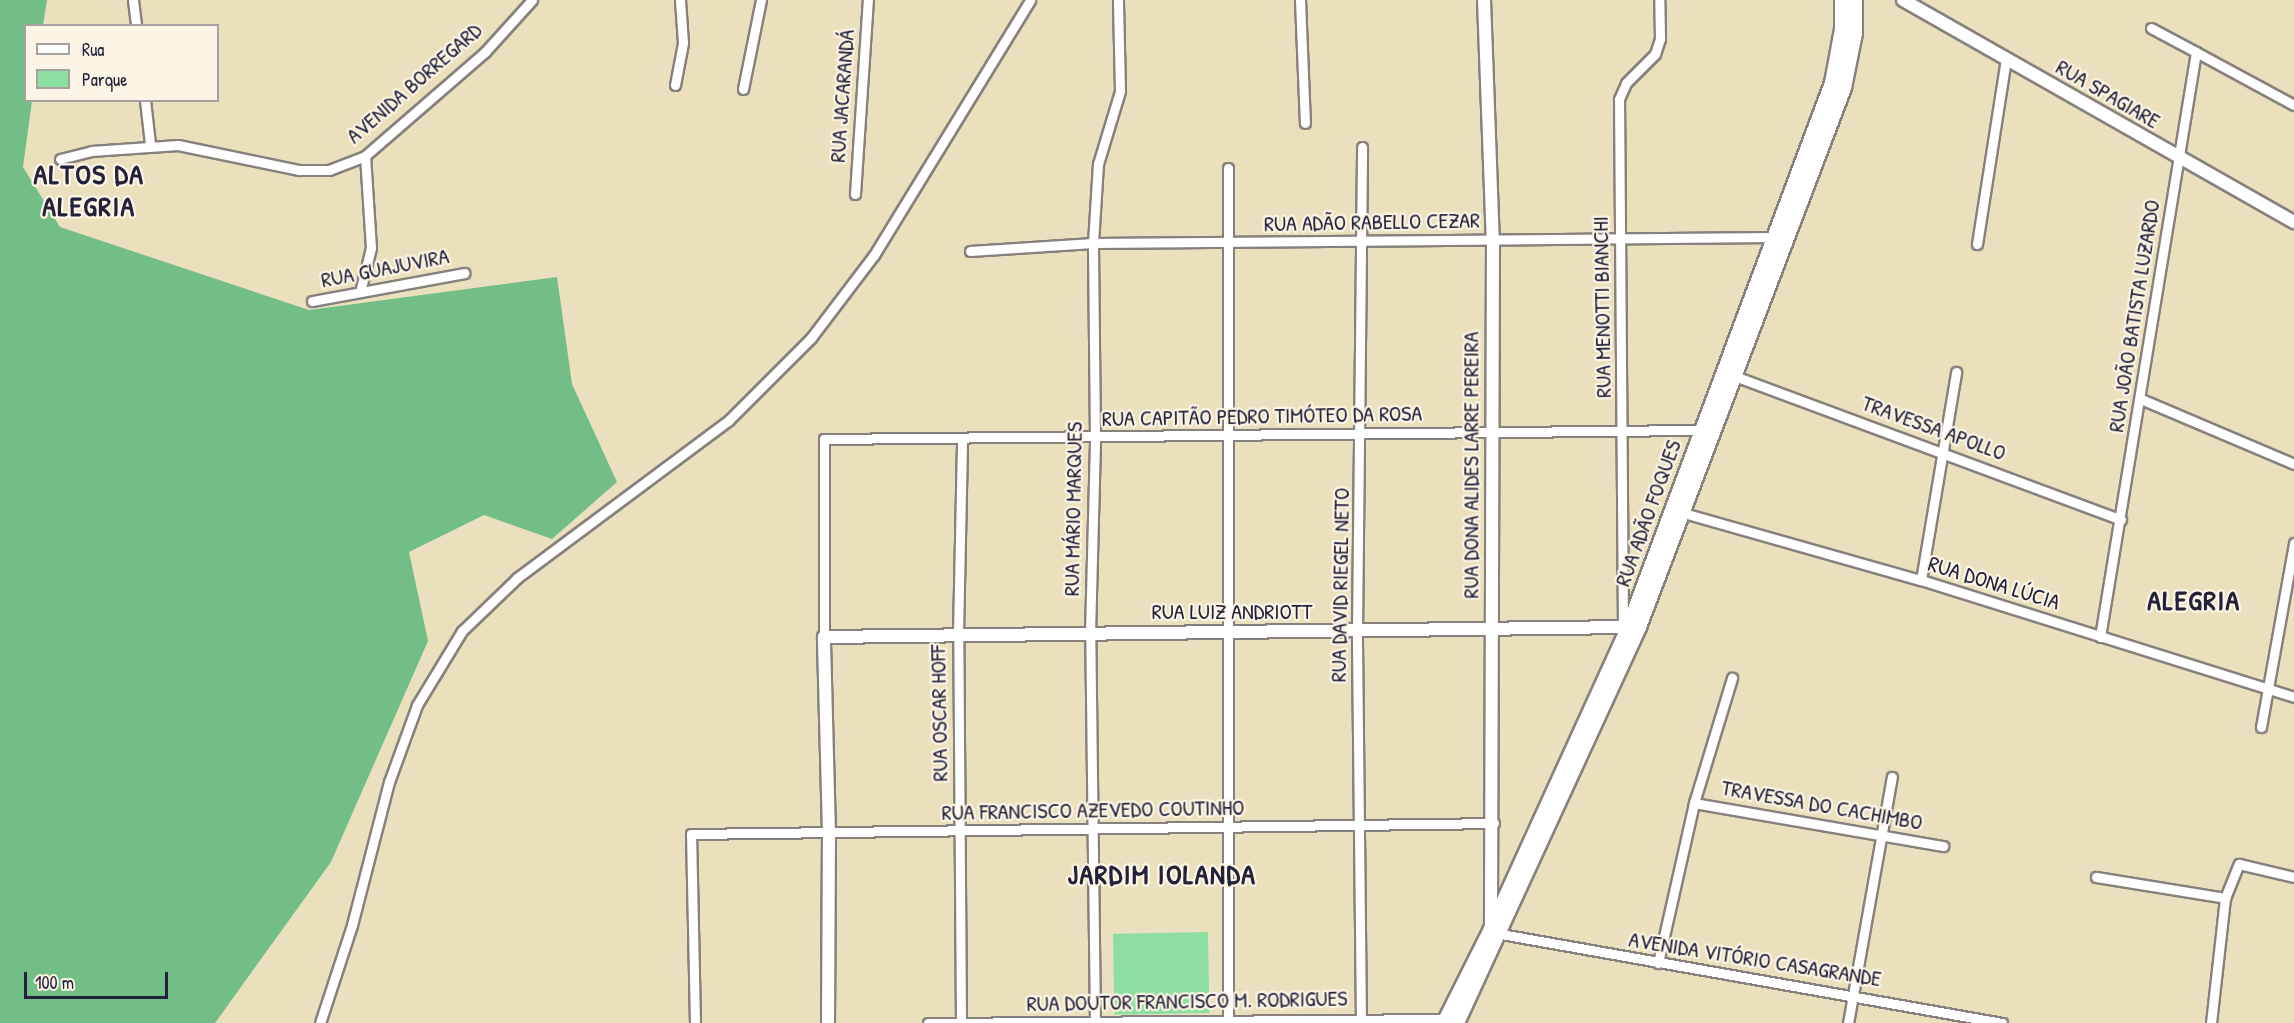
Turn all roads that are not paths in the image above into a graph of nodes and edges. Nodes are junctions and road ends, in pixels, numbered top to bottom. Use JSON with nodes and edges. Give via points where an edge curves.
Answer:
{"nodes":[{"id":1,"x":133,"y":0,"type":"edge"},
{"id":2,"x":532,"y":0,"type":"edge"},
{"id":3,"x":680,"y":0,"type":"edge"},
{"id":4,"x":761,"y":0,"type":"edge"},
{"id":5,"x":868,"y":0,"type":"edge"},
{"id":6,"x":1030,"y":0,"type":"edge"},
{"id":7,"x":1118,"y":0,"type":"edge"},
{"id":8,"x":1300,"y":0,"type":"edge"},
{"id":9,"x":1484,"y":0,"type":"edge"},
{"id":10,"x":1659,"y":0,"type":"edge"},
{"id":11,"x":1842,"y":0,"type":"edge"},
{"id":12,"x":1856,"y":0,"type":"edge"},
{"id":13,"x":1903,"y":0,"type":"edge"},
{"id":14,"x":136,"y":24,"type":"edge"},
{"id":15,"x":2151,"y":28,"type":"dead end"},
{"id":16,"x":2196,"y":52,"type":"junction"},
{"id":17,"x":2006,"y":59,"type":"junction"},
{"id":18,"x":675,"y":85,"type":"dead end"},
{"id":19,"x":743,"y":88,"type":"dead end"},
{"id":20,"x":145,"y":102,"type":"edge"},
{"id":21,"x":2294,"y":105,"type":"edge"},
{"id":22,"x":1305,"y":123,"type":"dead end"},
{"id":23,"x":150,"y":144,"type":"junction"},
{"id":24,"x":1362,"y":147,"type":"dead end"},
{"id":25,"x":365,"y":156,"type":"junction"},
{"id":26,"x":2179,"y":158,"type":"junction"},
{"id":27,"x":60,"y":159,"type":"dead end"},
{"id":28,"x":1228,"y":168,"type":"dead end"},
{"id":29,"x":855,"y":194,"type":"dead end"},
{"id":30,"x":2294,"y":222,"type":"edge"},
{"id":31,"x":1620,"y":237,"type":"junction"},
{"id":32,"x":1774,"y":237,"type":"junction"},
{"id":33,"x":1493,"y":240,"type":"junction"},
{"id":34,"x":1093,"y":243,"type":"junction"},
{"id":35,"x":1228,"y":243,"type":"junction"},
{"id":36,"x":1361,"y":243,"type":"junction"},
{"id":37,"x":1977,"y":244,"type":"dead end"},
{"id":38,"x":970,"y":252,"type":"dead end"},
{"id":39,"x":464,"y":273,"type":"dead end"},
{"id":40,"x":360,"y":292,"type":"junction"},
{"id":41,"x":312,"y":301,"type":"dead end"},
{"id":42,"x":1956,"y":372,"type":"dead end"},
{"id":43,"x":1732,"y":375,"type":"junction"},
{"id":44,"x":2141,"y":399,"type":"junction"},
{"id":45,"x":1623,"y":430,"type":"junction"},
{"id":46,"x":1700,"y":430,"type":"junction"},
{"id":47,"x":1362,"y":433,"type":"junction"},
{"id":48,"x":1492,"y":433,"type":"junction"},
{"id":49,"x":1228,"y":434,"type":"junction"},
{"id":50,"x":962,"y":438,"type":"junction"},
{"id":51,"x":1095,"y":438,"type":"junction"},
{"id":52,"x":1942,"y":451,"type":"junction"},
{"id":53,"x":2294,"y":464,"type":"edge"},
{"id":54,"x":1680,"y":512,"type":"junction"},
{"id":55,"x":2121,"y":520,"type":"junction"},
{"id":56,"x":2294,"y":543,"type":"edge"},
{"id":57,"x":2291,"y":576,"type":"edge"},
{"id":58,"x":1921,"y":580,"type":"junction"},
{"id":59,"x":1630,"y":628,"type":"junction"},
{"id":60,"x":1491,"y":630,"type":"junction"},
{"id":61,"x":1357,"y":632,"type":"junction"},
{"id":62,"x":1090,"y":633,"type":"junction"},
{"id":63,"x":1226,"y":633,"type":"junction"},
{"id":64,"x":958,"y":634,"type":"junction"},
{"id":65,"x":824,"y":636,"type":"junction"},
{"id":66,"x":2100,"y":637,"type":"junction"},
{"id":67,"x":1732,"y":678,"type":"dead end"},
{"id":68,"x":2268,"y":688,"type":"junction"},
{"id":69,"x":2294,"y":697,"type":"edge"},
{"id":70,"x":2261,"y":727,"type":"dead end"},
{"id":71,"x":1892,"y":777,"type":"dead end"},
{"id":72,"x":1694,"y":803,"type":"junction"},
{"id":73,"x":1494,"y":823,"type":"junction"},
{"id":74,"x":1359,"y":827,"type":"junction"},
{"id":75,"x":1228,"y":828,"type":"junction"},
{"id":76,"x":1093,"y":829,"type":"junction"},
{"id":77,"x":960,"y":831,"type":"junction"},
{"id":78,"x":830,"y":832,"type":"junction"},
{"id":79,"x":1882,"y":835,"type":"junction"},
{"id":80,"x":1943,"y":846,"type":"dead end"},
{"id":81,"x":2096,"y":877,"type":"dead end"},
{"id":82,"x":2294,"y":877,"type":"edge"},
{"id":83,"x":2226,"y":898,"type":"junction"},
{"id":84,"x":1496,"y":932,"type":"junction"},
{"id":85,"x":1658,"y":963,"type":"junction"},
{"id":86,"x":1852,"y":994,"type":"junction"},
{"id":87,"x":1361,"y":1021,"type":"edge"},
{"id":88,"x":1228,"y":1022,"type":"edge"},
{"id":89,"x":1449,"y":1022,"type":"edge"},
{"id":90,"x":321,"y":1023,"type":"edge"},
{"id":91,"x":695,"y":1023,"type":"edge"},
{"id":92,"x":828,"y":1023,"type":"edge"},
{"id":93,"x":928,"y":1023,"type":"edge"},
{"id":94,"x":961,"y":1023,"type":"edge"},
{"id":95,"x":1095,"y":1023,"type":"edge"},
{"id":96,"x":1848,"y":1023,"type":"edge"},
{"id":97,"x":2002,"y":1023,"type":"edge"},
{"id":98,"x":2211,"y":1023,"type":"edge"}],
"edges":[{"from":1,"to":14,"type":"street"},
{"from":2,"to":25,"type":"street","name":"AVENIDA BORREGARD","via":[[485,52]]},
{"from":3,"to":18,"type":"street","via":[[683,43]]},
{"from":4,"to":19,"type":"street"},
{"from":5,"to":29,"type":"street","name":"RUA JACARANDÁ"},
{"from":6,"to":90,"type":"street","via":[[874,255],[811,338],[729,420],[517,578],[462,631],[417,705],[389,782],[352,925]]},
{"from":7,"to":34,"type":"street","name":"RUA MÁRIO MARQUES","via":[[1120,91],[1098,164]]},
{"from":8,"to":22,"type":"street"},
{"from":9,"to":33,"type":"street","name":"RUA DONA ALIDES LARRE PEREIRA"},
{"from":10,"to":31,"type":"street","name":"RUA MENOTTI BIANCHI","via":[[1660,39],[1655,54],[1626,83],[1619,99]]},
{"from":11,"to":32,"type":"main road","name":"RUA ADÃO FOQUES","via":[[1842,29],[1832,83]]},
{"from":12,"to":43,"type":"main road","name":"RUA ADÃO FOQUES","via":[[1855,33],[1844,88]]},
{"from":13,"to":17,"type":"street","name":"RUA SPAGIARE"},
{"from":15,"to":16,"type":"street"},
{"from":16,"to":21,"type":"street"},
{"from":16,"to":26,"type":"street","name":"RUA JOÃO BATISTA LUZARDO"},
{"from":17,"to":26,"type":"street","name":"RUA SPAGIARE"},
{"from":17,"to":37,"type":"street"},
{"from":20,"to":23,"type":"street"},
{"from":23,"to":25,"type":"street","name":"AVENIDA BORREGARD","via":[[204,147],[299,170],[329,170]]},
{"from":23,"to":27,"type":"street","name":"AVENIDA BORREGARD"},
{"from":24,"to":36,"type":"street","name":"RUA DAVID RIEGEL NETO"},
{"from":25,"to":40,"type":"street","via":[[371,248]]},
{"from":26,"to":30,"type":"street","name":"RUA SPAGIARE"},
{"from":26,"to":44,"type":"street","name":"RUA JOÃO BATISTA LUZARDO"},
{"from":28,"to":35,"type":"street"},
{"from":31,"to":32,"type":"street","name":"RUA ADÃO RABELLO CEZAR"},
{"from":31,"to":33,"type":"street","name":"RUA ADÃO RABELLO CEZAR"},
{"from":31,"to":45,"type":"street","name":"RUA MENOTTI BIANCHI"},
{"from":32,"to":46,"type":"main road","name":"RUA ADÃO FOQUES"},
{"from":33,"to":36,"type":"street","name":"RUA ADÃO RABELLO CEZAR"},
{"from":33,"to":48,"type":"street","name":"RUA DONA ALIDES LARRE PEREIRA"},
{"from":34,"to":35,"type":"street","name":"RUA ADÃO RABELLO CEZAR"},
{"from":34,"to":38,"type":"street","name":"RUA ADÃO RABELLO CEZAR"},
{"from":34,"to":51,"type":"street","name":"RUA MÁRIO MARQUES"},
{"from":35,"to":36,"type":"street","name":"RUA ADÃO RABELLO CEZAR"},
{"from":35,"to":49,"type":"street"},
{"from":36,"to":47,"type":"street","name":"RUA DAVID RIEGEL NETO"},
{"from":39,"to":40,"type":"street","name":"RUA GUAJUVIRA"},
{"from":40,"to":41,"type":"street","name":"RUA GUAJUVIRA"},
{"from":42,"to":52,"type":"street"},
{"from":43,"to":52,"type":"street","name":"TRAVESSA APOLLO"},
{"from":43,"to":54,"type":"main road","name":"RUA ADÃO FOQUES"},
{"from":44,"to":53,"type":"street"},
{"from":44,"to":55,"type":"street","name":"RUA JOÃO BATISTA LUZARDO"},
{"from":45,"to":46,"type":"street","name":"RUA CAPITÃO PEDRO TIMÓTEO DA ROSA"},
{"from":45,"to":48,"type":"street","name":"RUA CAPITÃO PEDRO TIMÓTEO DA ROSA"},
{"from":45,"to":59,"type":"street","name":"RUA MENOTTI BIANCHI"},
{"from":46,"to":59,"type":"main road","name":"RUA ADÃO FOQUES"},
{"from":47,"to":48,"type":"street","name":"RUA CAPITÃO PEDRO TIMÓTEO DA ROSA"},
{"from":47,"to":49,"type":"street","name":"RUA CAPITÃO PEDRO TIMÓTEO DA ROSA"},
{"from":47,"to":61,"type":"street","name":"RUA DAVID RIEGEL NETO"},
{"from":48,"to":60,"type":"street","name":"RUA DONA ALIDES LARRE PEREIRA"},
{"from":49,"to":51,"type":"street","name":"RUA CAPITÃO PEDRO TIMÓTEO DA ROSA"},
{"from":49,"to":63,"type":"street"},
{"from":50,"to":51,"type":"street","name":"RUA CAPITÃO PEDRO TIMÓTEO DA ROSA"},
{"from":50,"to":64,"type":"street","name":"RUA OSCAR HOFF"},
{"from":50,"to":65,"type":"street","name":"RUA CAPITÃO PEDRO TIMÓTEO DA ROSA","via":[[824,439]]},
{"from":51,"to":62,"type":"street","name":"RUA MÁRIO MARQUES"},
{"from":52,"to":55,"type":"street","name":"TRAVESSA APOLLO"},
{"from":52,"to":58,"type":"street"},
{"from":54,"to":58,"type":"street","name":"RUA DONA LÚCIA"},
{"from":54,"to":59,"type":"main road","name":"RUA ADÃO FOQUES"},
{"from":55,"to":66,"type":"street","name":"RUA JOÃO BATISTA LUZARDO"},
{"from":56,"to":57,"type":"street"},
{"from":57,"to":68,"type":"street"},
{"from":58,"to":66,"type":"street","name":"RUA DONA LÚCIA"},
{"from":59,"to":60,"type":"street","name":"RUA LUIZ ANDRIOTT"},
{"from":59,"to":84,"type":"main road","name":"RUA ADÃO FOQUES"},
{"from":60,"to":61,"type":"street","name":"RUA LUIZ ANDRIOTT"},
{"from":60,"to":73,"type":"street","name":"RUA DONA ALIDES LARRE PEREIRA"},
{"from":61,"to":63,"type":"street","name":"RUA LUIZ ANDRIOTT"},
{"from":61,"to":74,"type":"street","name":"RUA DAVID RIEGEL NETO"},
{"from":62,"to":63,"type":"street","name":"RUA LUIZ ANDRIOTT"},
{"from":62,"to":64,"type":"street","name":"RUA LUIZ ANDRIOTT"},
{"from":62,"to":76,"type":"street","name":"RUA MÁRIO MARQUES"},
{"from":63,"to":75,"type":"street"},
{"from":64,"to":65,"type":"street","name":"RUA LUIZ ANDRIOTT"},
{"from":64,"to":77,"type":"street","name":"RUA OSCAR HOFF"},
{"from":65,"to":78,"type":"street"},
{"from":66,"to":68,"type":"street","name":"RUA DONA LÚCIA"},
{"from":67,"to":72,"type":"street"},
{"from":68,"to":69,"type":"street","name":"RUA DONA LÚCIA"},
{"from":68,"to":70,"type":"street"},
{"from":71,"to":79,"type":"street"},
{"from":72,"to":79,"type":"street","name":"TRAVESSA DO CACHIMBO"},
{"from":72,"to":85,"type":"street"},
{"from":73,"to":74,"type":"street","name":"RUA FRANCISCO AZEVEDO COUTINHO"},
{"from":73,"to":84,"type":"street","name":"RUA DONA ALIDES LARRE PEREIRA"},
{"from":74,"to":75,"type":"street","name":"RUA FRANCISCO AZEVEDO COUTINHO"},
{"from":74,"to":87,"type":"street","name":"RUA DAVID RIEGEL NETO"},
{"from":75,"to":76,"type":"street","name":"RUA FRANCISCO AZEVEDO COUTINHO"},
{"from":75,"to":88,"type":"street"},
{"from":76,"to":77,"type":"street","name":"RUA FRANCISCO AZEVEDO COUTINHO"},
{"from":76,"to":95,"type":"street","name":"RUA MÁRIO MARQUES"},
{"from":77,"to":78,"type":"street","name":"RUA FRANCISCO AZEVEDO COUTINHO"},
{"from":77,"to":94,"type":"street","name":"RUA OSCAR HOFF"},
{"from":78,"to":91,"type":"street","name":"RUA FRANCISCO AZEVEDO COUTINHO","via":[[691,834]]},
{"from":78,"to":92,"type":"street"},
{"from":79,"to":80,"type":"street","name":"TRAVESSA DO CACHIMBO"},
{"from":79,"to":86,"type":"street"},
{"from":81,"to":83,"type":"street"},
{"from":82,"to":83,"type":"street","via":[[2239,864]]},
{"from":83,"to":98,"type":"street"},
{"from":84,"to":85,"type":"street","name":"AVENIDA VITÓRIO CASAGRANDE"},
{"from":84,"to":89,"type":"main road","name":"RUA ADÃO FOQUES"},
{"from":85,"to":86,"type":"street","name":"AVENIDA VITÓRIO CASAGRANDE"},
{"from":86,"to":96,"type":"street"},
{"from":86,"to":97,"type":"street","name":"AVENIDA VITÓRIO CASAGRANDE"},
{"from":87,"to":88,"type":"street","name":"RUA DOUTOR FRANCISCO M. RODRIGUES"},
{"from":87,"to":89,"type":"street","name":"RUA DOUTOR FRANCISCO M. RODRIGUES"},
{"from":88,"to":95,"type":"street","name":"RUA DOUTOR FRANCISCO M. RODRIGUES"},
{"from":93,"to":94,"type":"street","name":"RUA DOUTOR FRANCISCO M. RODRIGUES"},
{"from":94,"to":95,"type":"street","name":"RUA DOUTOR FRANCISCO M. RODRIGUES"}]}
